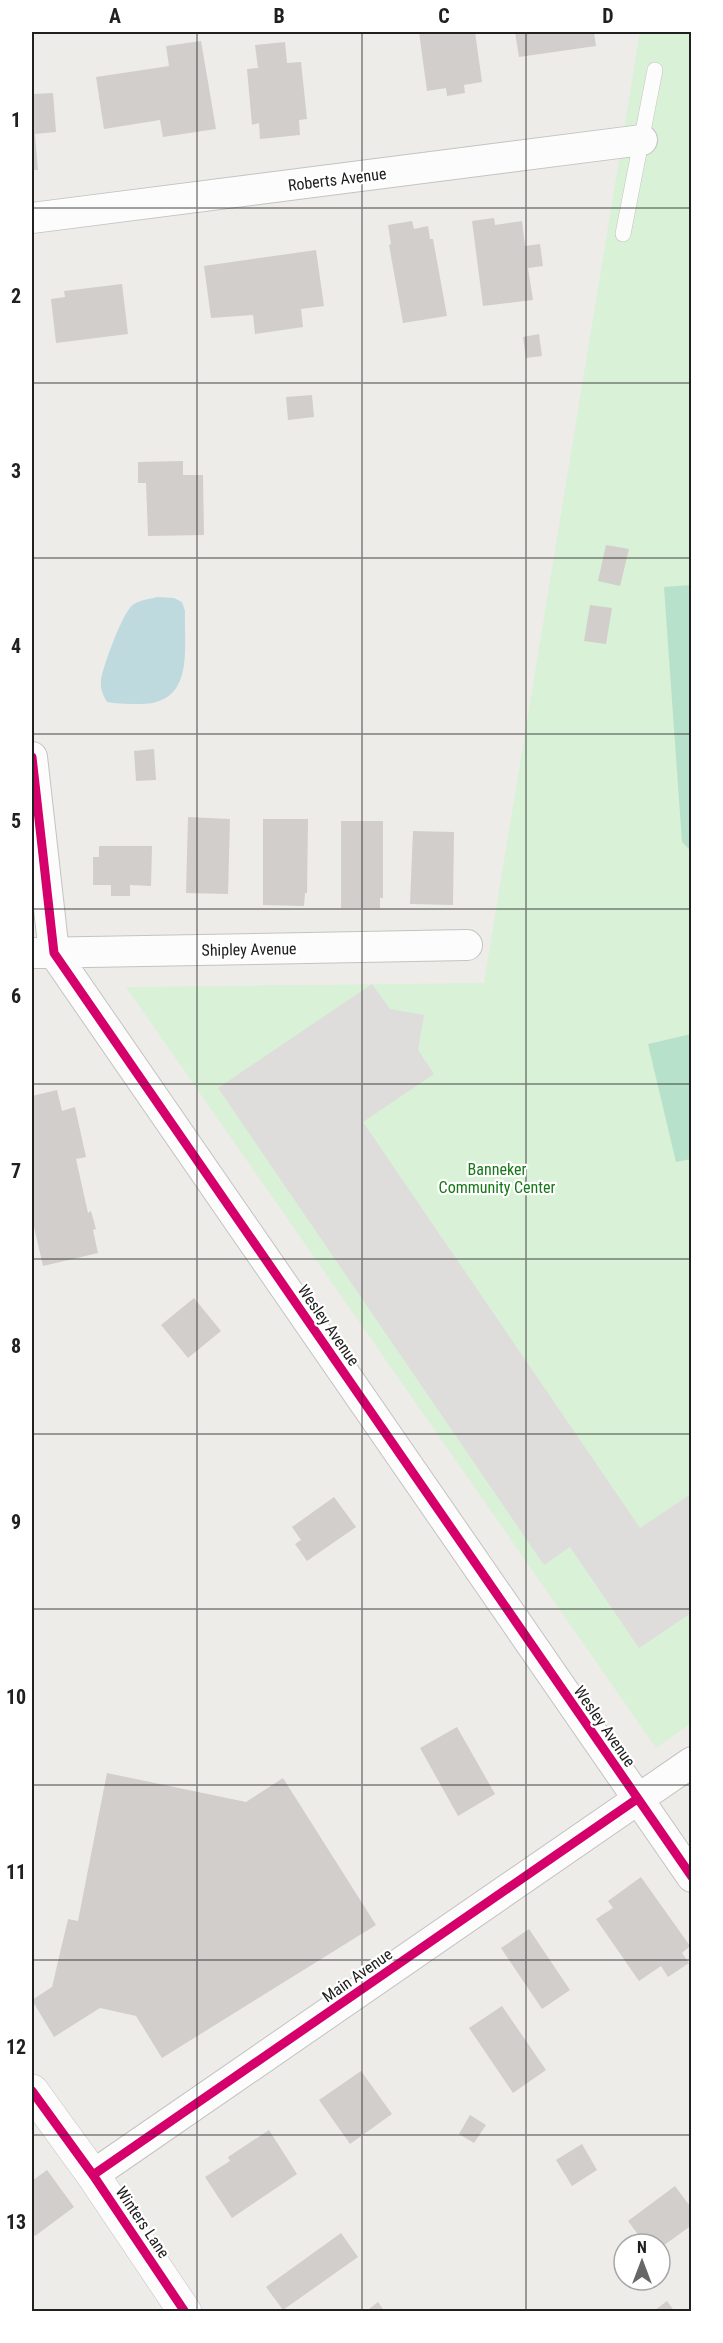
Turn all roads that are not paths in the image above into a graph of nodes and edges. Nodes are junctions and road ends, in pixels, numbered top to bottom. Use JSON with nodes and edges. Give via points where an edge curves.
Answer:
{"nodes":[{"id":1,"x":655,"y":70,"type":"dead end"},
{"id":2,"x":642,"y":140,"type":"junction"},
{"id":3,"x":32,"y":218,"type":"edge"},
{"id":4,"x":623,"y":234,"type":"dead end"},
{"id":5,"x":32,"y":757,"type":"edge"},
{"id":6,"x":467,"y":945,"type":"dead end"},
{"id":7,"x":43,"y":953,"type":"edge"},
{"id":8,"x":692,"y":1762,"type":"edge"},
{"id":9,"x":637,"y":1799,"type":"junction"},
{"id":10,"x":692,"y":1877,"type":"edge"},
{"id":11,"x":32,"y":2091,"type":"edge"},
{"id":12,"x":93,"y":2175,"type":"junction"},
{"id":13,"x":185,"y":2312,"type":"edge"}],
"edges":[{"from":1,"to":2,"type":"lane"},
{"from":2,"to":3,"type":"street","name":"Roberts Avenue"},
{"from":2,"to":4,"type":"lane"},
{"from":5,"to":7,"type":"street","name":"Wesley Avenue"},
{"from":6,"to":7,"type":"street","name":"Shipley Avenue"},
{"from":7,"to":9,"type":"street","name":"Wesley Avenue"},
{"from":8,"to":9,"type":"street","name":"Main Avenue"},
{"from":9,"to":10,"type":"street","name":"Wesley Avenue"},
{"from":9,"to":12,"type":"street","name":"Main Avenue"},
{"from":11,"to":12,"type":"street","name":"Winters Lane"},
{"from":12,"to":13,"type":"street","name":"Winters Lane"}]}
